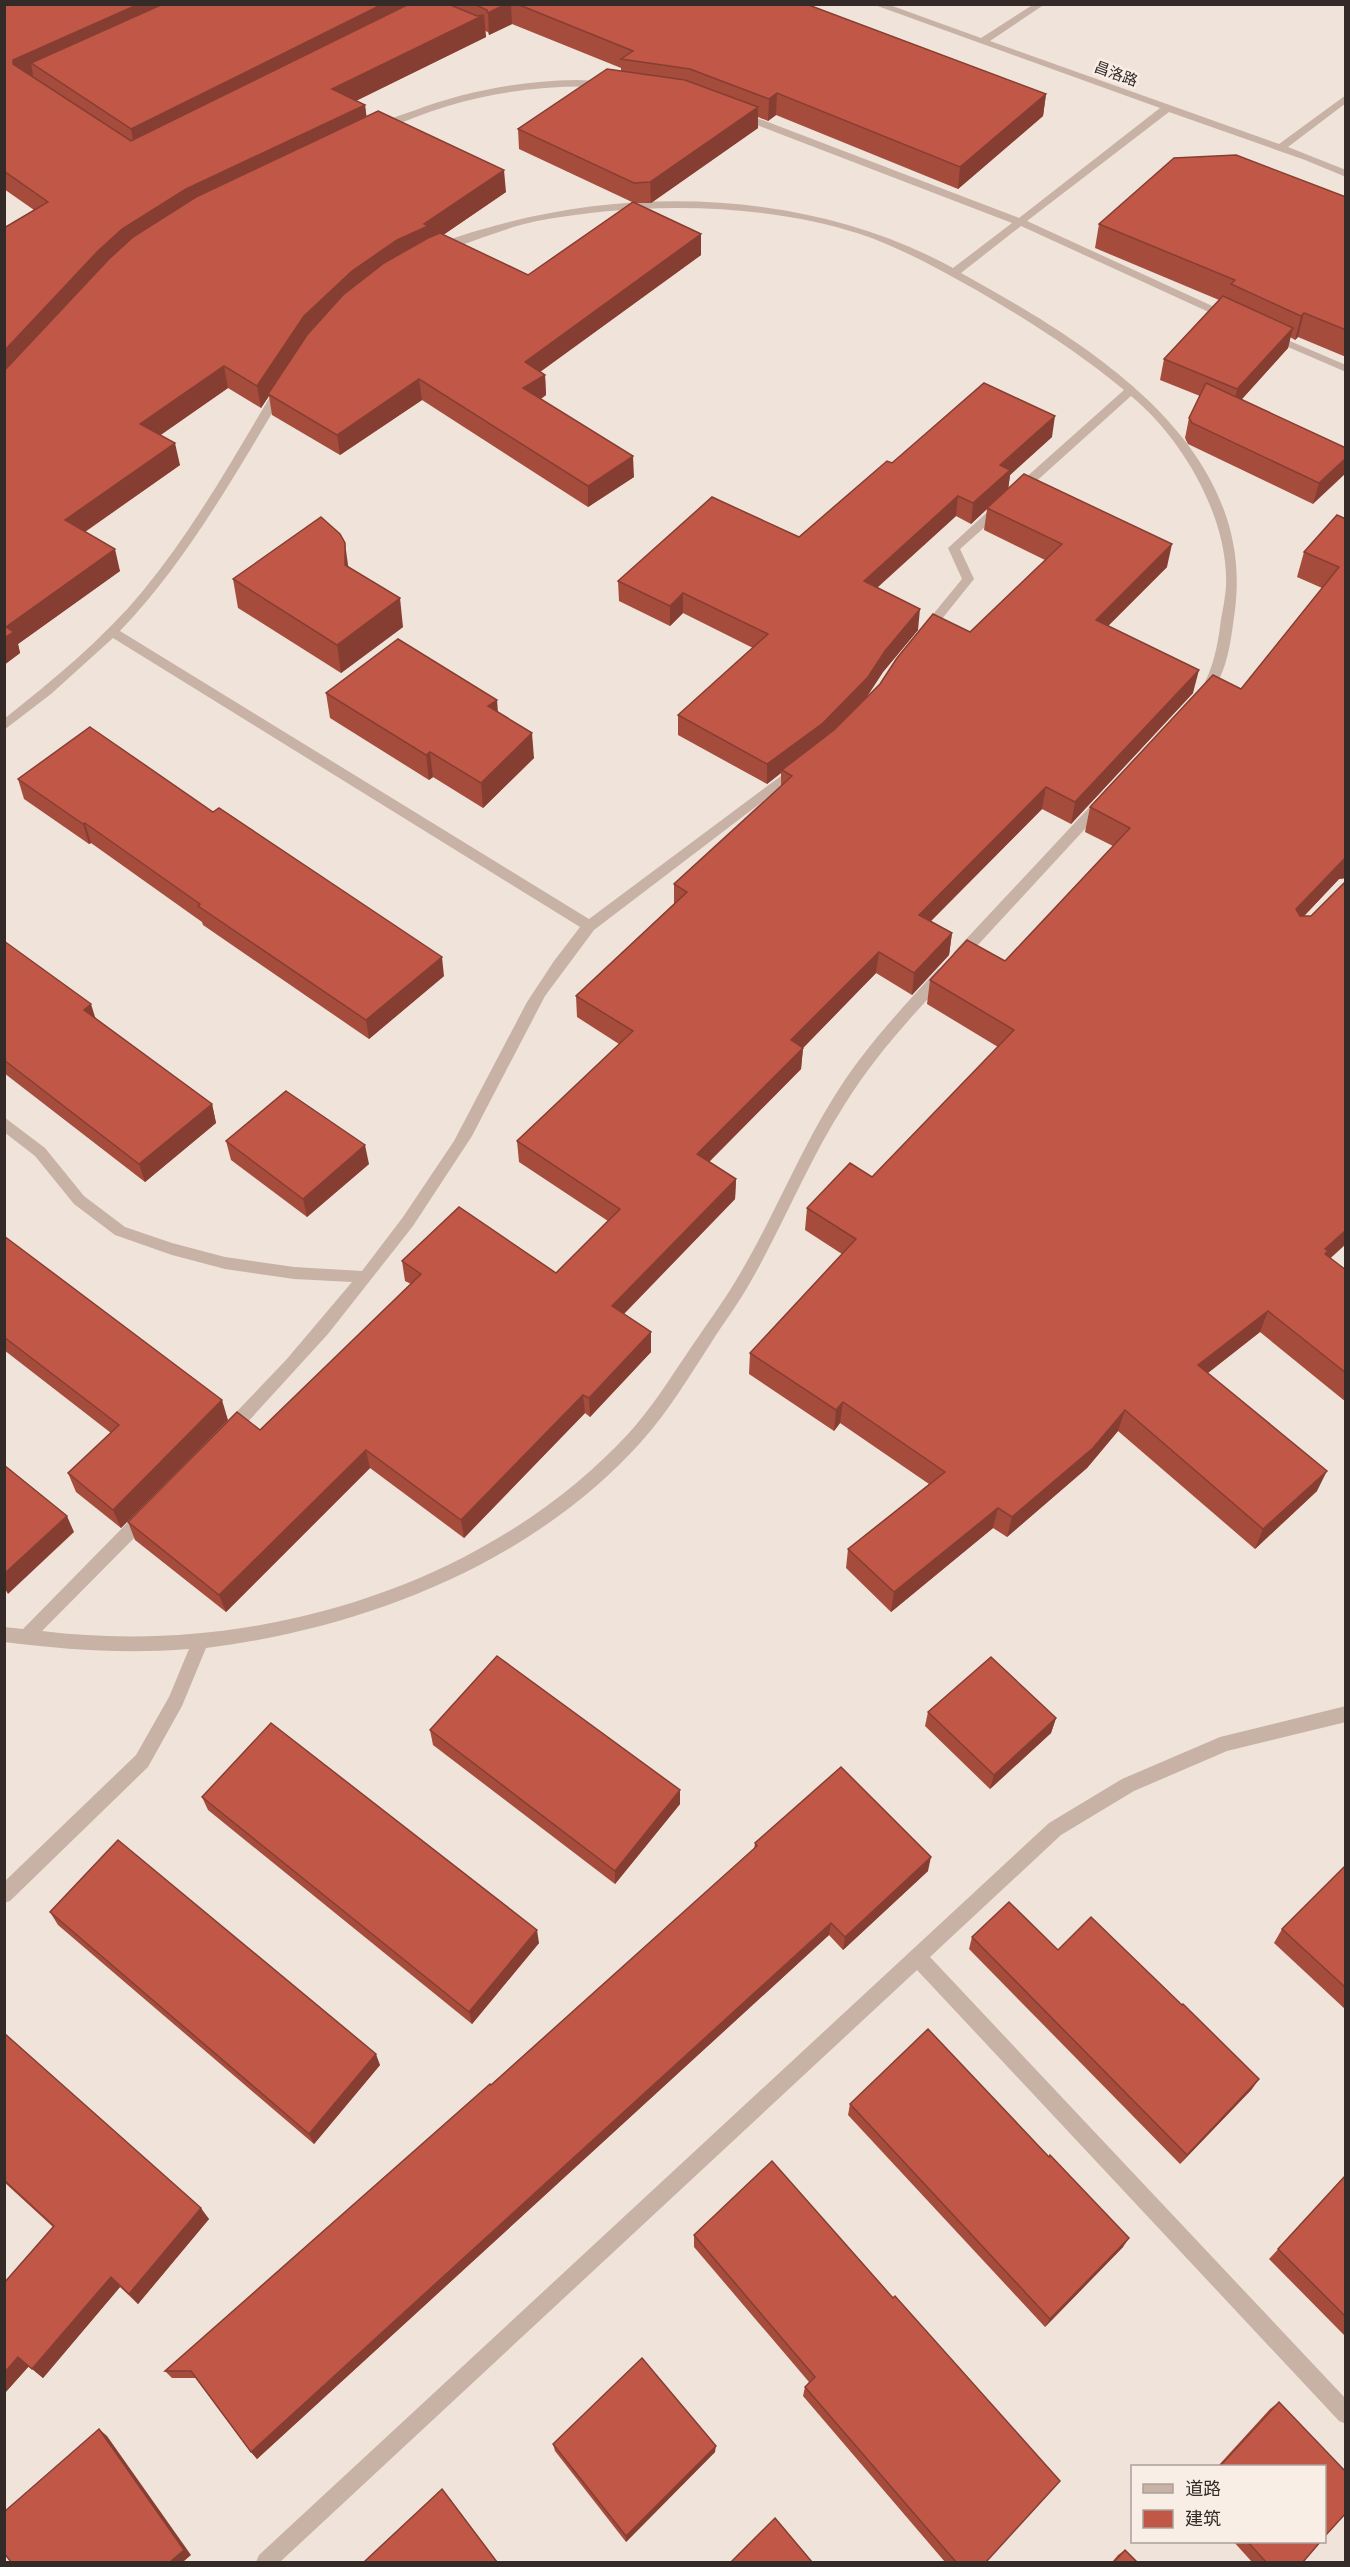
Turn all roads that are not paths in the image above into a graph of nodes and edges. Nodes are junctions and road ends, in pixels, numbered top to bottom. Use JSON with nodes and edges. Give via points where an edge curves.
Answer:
{"nodes":[{"id":1,"x":876,"y":4,"type":"edge"},
{"id":2,"x":1041,"y":4,"type":"edge"},
{"id":3,"x":982,"y":42,"type":"junction"},
{"id":4,"x":614,"y":84,"type":"edge"},
{"id":5,"x":1346,"y":98,"type":"edge"},
{"id":6,"x":1167,"y":108,"type":"junction"},
{"id":7,"x":733,"y":113,"type":"edge"},
{"id":8,"x":366,"y":134,"type":"edge"},
{"id":9,"x":1280,"y":148,"type":"junction"},
{"id":10,"x":1346,"y":174,"type":"edge"},
{"id":11,"x":1020,"y":222,"type":"junction"},
{"id":12,"x":423,"y":256,"type":"edge"},
{"id":13,"x":954,"y":273,"type":"junction"},
{"id":14,"x":1240,"y":323,"type":"edge"},
{"id":15,"x":1261,"y":332,"type":"edge"},
{"id":16,"x":1346,"y":369,"type":"edge"},
{"id":17,"x":286,"y":379,"type":"edge"},
{"id":18,"x":1132,"y":389,"type":"junction"},
{"id":19,"x":113,"y":632,"type":"junction"},
{"id":20,"x":918,"y":640,"type":"edge"},
{"id":21,"x":1193,"y":705,"type":"edge"},
{"id":22,"x":4,"y":726,"type":"edge"},
{"id":23,"x":808,"y":762,"type":"edge"},
{"id":24,"x":1112,"y":792,"type":"edge"},
{"id":25,"x":589,"y":926,"type":"junction"},
{"id":26,"x":4,"y":1123,"type":"edge"},
{"id":27,"x":366,"y":1277,"type":"junction"},
{"id":28,"x":219,"y":1442,"type":"edge"},
{"id":29,"x":152,"y":1509,"type":"edge"},
{"id":30,"x":4,"y":1634,"type":"edge"},
{"id":31,"x":26,"y":1637,"type":"junction"},
{"id":32,"x":200,"y":1642,"type":"junction"},
{"id":33,"x":1346,"y":1714,"type":"edge"},
{"id":34,"x":4,"y":1895,"type":"edge"},
{"id":35,"x":918,"y":1958,"type":"junction"},
{"id":36,"x":1346,"y":2414,"type":"edge"},
{"id":37,"x":266,"y":2562,"type":"edge"}],
"edges":[{"from":1,"to":3,"type":"street","name":"昌洛路"},
{"from":2,"to":3,"type":"street"},
{"from":3,"to":6,"type":"street","name":"昌洛路"},
{"from":4,"to":8,"type":"street","via":[[544,84],[476,93],[420,109]]},
{"from":5,"to":9,"type":"street"},
{"from":6,"to":9,"type":"street","name":"昌洛路"},
{"from":6,"to":11,"type":"street"},
{"from":7,"to":11,"type":"street"},
{"from":9,"to":10,"type":"street","name":"昌洛路"},
{"from":11,"to":13,"type":"street"},
{"from":11,"to":14,"type":"street"},
{"from":12,"to":13,"type":"street","via":[[466,237],[534,218],[607,209],[708,207],[789,216],[882,236]]},
{"from":13,"to":18,"type":"street","via":[[1078,345]]},
{"from":15,"to":16,"type":"street"},
{"from":17,"to":19,"type":"street","via":[[194,529],[163,574]]},
{"from":18,"to":20,"type":"street","via":[[954,548],[968,579]]},
{"from":18,"to":21,"type":"street","via":[[1194,459],[1211,490],[1224,528],[1231,577],[1224,648],[1209,688]]},
{"from":19,"to":22,"type":"street","via":[[66,678]]},
{"from":19,"to":25,"type":"street"},
{"from":23,"to":25,"type":"street"},
{"from":24,"to":32,"type":"street","via":[[911,1008],[870,1058],[829,1118],[746,1278],[658,1410],[624,1449],[583,1486],[526,1528],[463,1565],[330,1617]]},
{"from":25,"to":27,"type":"street","via":[[562,958],[516,1035],[460,1142]]},
{"from":26,"to":27,"type":"street","via":[[40,1152],[80,1200],[120,1231],[225,1263],[294,1273]]},
{"from":27,"to":28,"type":"street","via":[[323,1330]]},
{"from":29,"to":31,"type":"street"},
{"from":30,"to":31,"type":"street"},
{"from":31,"to":32,"type":"street","via":[[140,1646]]},
{"from":32,"to":34,"type":"street","via":[[176,1701],[142,1761]]},
{"from":33,"to":35,"type":"street","via":[[1226,1743],[1128,1785],[1055,1829]]},
{"from":35,"to":36,"type":"street"},
{"from":35,"to":37,"type":"street"}]}
